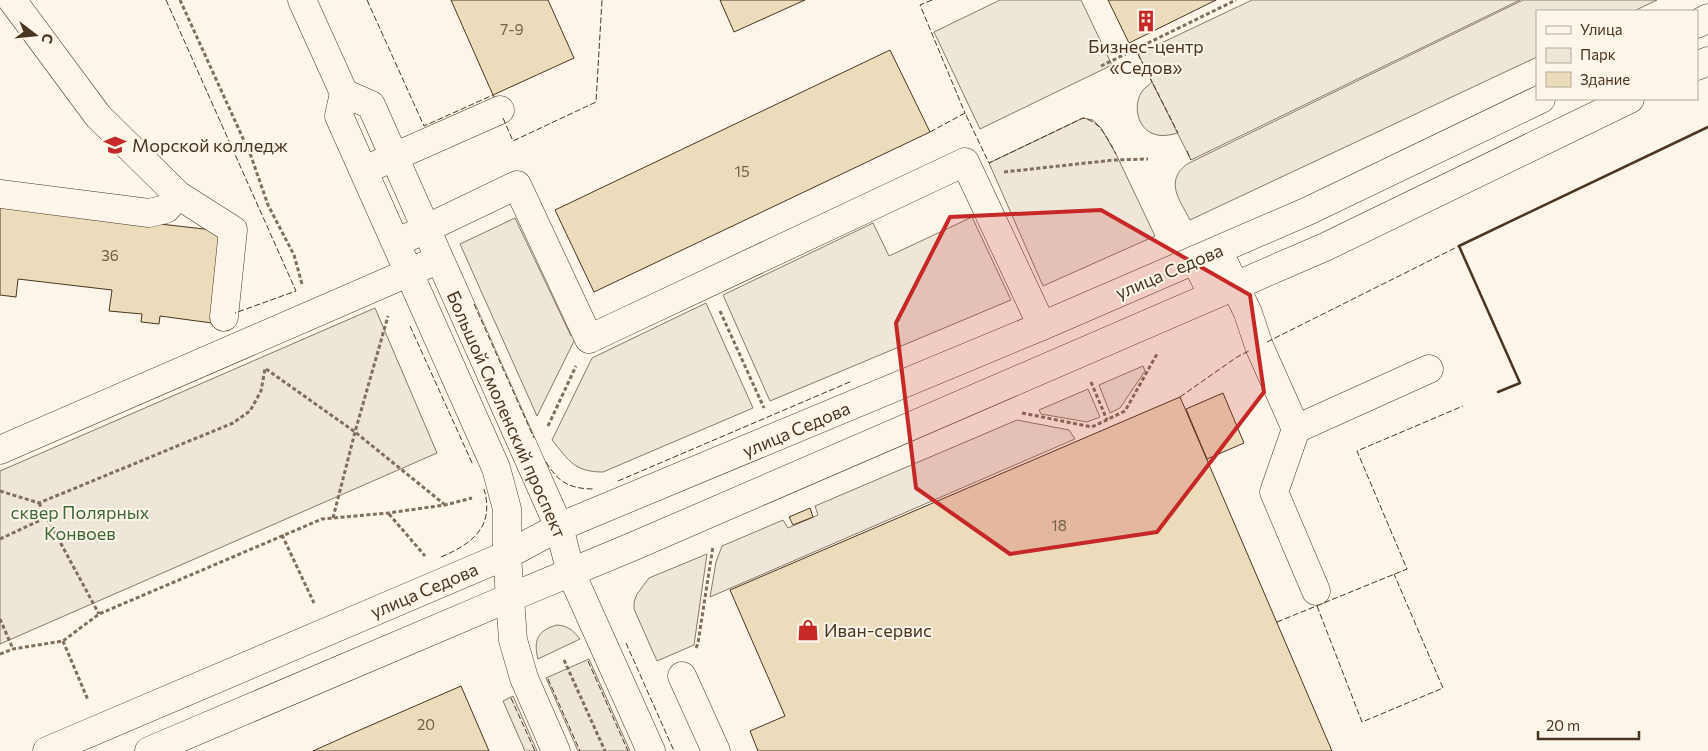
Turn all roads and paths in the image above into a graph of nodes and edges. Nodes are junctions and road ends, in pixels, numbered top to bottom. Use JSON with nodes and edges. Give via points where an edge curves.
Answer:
{"nodes":[{"id":1,"x":4,"y":0,"type":"edge"},
{"id":2,"x":12,"y":0,"type":"edge"},
{"id":3,"x":180,"y":0,"type":"edge"},
{"id":4,"x":302,"y":0,"type":"edge"},
{"id":5,"x":1236,"y":0,"type":"edge"},
{"id":6,"x":0,"y":2,"type":"edge"},
{"id":7,"x":1102,"y":66,"type":"dead end"},
{"id":8,"x":344,"y":93,"type":"junction"},
{"id":9,"x":1539,"y":100,"type":"edge"},
{"id":10,"x":1628,"y":100,"type":"edge"},
{"id":11,"x":500,"y":110,"type":"dead end"},
{"id":12,"x":394,"y":157,"type":"junction"},
{"id":13,"x":1148,"y":158,"type":"dead end"},
{"id":14,"x":364,"y":170,"type":"junction"},
{"id":15,"x":971,"y":175,"type":"junction"},
{"id":16,"x":0,"y":194,"type":"edge"},
{"id":17,"x":178,"y":195,"type":"junction"},
{"id":18,"x":425,"y":229,"type":"junction"},
{"id":19,"x":396,"y":242,"type":"junction"},
{"id":20,"x":1207,"y":255,"type":"junction"},
{"id":21,"x":439,"y":259,"type":"junction"},
{"id":22,"x":409,"y":272,"type":"junction"},
{"id":23,"x":707,"y":283,"type":"junction"},
{"id":24,"x":1224,"y":290,"type":"junction"},
{"id":25,"x":304,"y":291,"type":"dead end"},
{"id":26,"x":389,"y":312,"type":"dead end"},
{"id":27,"x":224,"y":317,"type":"dead end"},
{"id":28,"x":1042,"y":326,"type":"junction"},
{"id":29,"x":254,"y":339,"type":"junction"},
{"id":30,"x":589,"y":339,"type":"junction"},
{"id":31,"x":1159,"y":351,"type":"dead end"},
{"id":32,"x":265,"y":368,"type":"junction"},
{"id":33,"x":1429,"y":369,"type":"dead end"},
{"id":34,"x":1090,"y":380,"type":"dead end"},
{"id":35,"x":765,"y":411,"type":"dead end"},
{"id":36,"x":1016,"y":412,"type":"dead end"},
{"id":37,"x":1108,"y":420,"type":"junction"},
{"id":38,"x":1296,"y":429,"type":"junction"},
{"id":39,"x":355,"y":432,"type":"junction"},
{"id":40,"x":545,"y":433,"type":"dead end"},
{"id":41,"x":0,"y":450,"type":"edge"},
{"id":42,"x":0,"y":491,"type":"edge"},
{"id":43,"x":469,"y":499,"type":"dead end"},
{"id":44,"x":39,"y":503,"type":"junction"},
{"id":45,"x":445,"y":505,"type":"junction"},
{"id":46,"x":388,"y":513,"type":"junction"},
{"id":47,"x":47,"y":517,"type":"junction"},
{"id":48,"x":333,"y":518,"type":"junction"},
{"id":49,"x":559,"y":528,"type":"junction"},
{"id":50,"x":282,"y":535,"type":"junction"},
{"id":51,"x":0,"y":538,"type":"edge"},
{"id":52,"x":713,"y":542,"type":"dead end"},
{"id":53,"x":506,"y":555,"type":"junction"},
{"id":54,"x":426,"y":557,"type":"dead end"},
{"id":55,"x":571,"y":573,"type":"junction"},
{"id":56,"x":1316,"y":591,"type":"dead end"},
{"id":57,"x":509,"y":598,"type":"junction"},
{"id":58,"x":315,"y":605,"type":"dead end"},
{"id":59,"x":99,"y":614,"type":"junction"},
{"id":60,"x":0,"y":619,"type":"edge"},
{"id":61,"x":63,"y":641,"type":"junction"},
{"id":62,"x":13,"y":649,"type":"junction"},
{"id":63,"x":0,"y":654,"type":"edge"},
{"id":64,"x":564,"y":660,"type":"dead end"},
{"id":65,"x":682,"y":676,"type":"joint"},
{"id":66,"x":89,"y":702,"type":"dead end"},
{"id":67,"x":47,"y":751,"type":"edge"},
{"id":68,"x":149,"y":751,"type":"edge"},
{"id":69,"x":556,"y":751,"type":"edge"},
{"id":70,"x":604,"y":751,"type":"edge"},
{"id":71,"x":651,"y":751,"type":"edge"},
{"id":72,"x":716,"y":751,"type":"edge"}],
"edges":[{"from":1,"to":6,"type":"main road"},
{"from":2,"to":17,"type":"main road","via":[[98,116]]},
{"from":3,"to":25,"type":"path","via":[[251,156],[268,205],[294,255]]},
{"from":4,"to":8,"type":"main road"},
{"from":5,"to":7,"type":"path"},
{"from":8,"to":12,"type":"main road","name":"Большой Смоленский проспект","via":[[371,105]]},
{"from":8,"to":14,"type":"main road","name":"Большой Смоленский проспект","via":[[339,116]]},
{"from":9,"to":20,"type":"main road","name":"улица Седова","via":[[1308,211]]},
{"from":10,"to":24,"type":"main road","via":[[1325,246]]},
{"from":11,"to":12,"type":"main road"},
{"from":12,"to":14,"type":"main road"},
{"from":12,"to":18,"type":"main road","name":"Большой Смоленский проспект"},
{"from":13,"to":15,"type":"path"},
{"from":14,"to":19,"type":"main road","name":"Большой Смоленский проспект"},
{"from":15,"to":23,"type":"main road","via":[[965,162]]},
{"from":15,"to":28,"type":"main road"},
{"from":16,"to":17,"type":"main road","via":[[149,213],[166,209]]},
{"from":17,"to":27,"type":"main road","via":[[233,230]]},
{"from":18,"to":19,"type":"main road"},
{"from":18,"to":21,"type":"main road","name":"Большой Смоленский проспект"},
{"from":18,"to":30,"type":"main road","via":[[517,185]]},
{"from":19,"to":22,"type":"main road","name":"Большой Смоленский проспект"},
{"from":20,"to":24,"type":"main road"},
{"from":20,"to":28,"type":"main road","name":"улица Седова"},
{"from":21,"to":22,"type":"main road"},
{"from":21,"to":49,"type":"main road","name":"Большой Смоленский проспект"},
{"from":22,"to":29,"type":"main road"},
{"from":22,"to":53,"type":"main road","name":"Большой Смоленский проспект","via":[[496,468],[507,509]]},
{"from":23,"to":30,"type":"main road"},
{"from":23,"to":35,"type":"path"},
{"from":24,"to":38,"type":"main road","via":[[1248,313]]},
{"from":24,"to":55,"type":"main road"},
{"from":26,"to":39,"type":"path"},
{"from":28,"to":49,"type":"main road","name":"улица Седова"},
{"from":29,"to":32,"type":"path"},
{"from":29,"to":41,"type":"main road"},
{"from":30,"to":40,"type":"path"},
{"from":31,"to":37,"type":"path","via":[[1125,412]]},
{"from":32,"to":39,"type":"path"},
{"from":32,"to":44,"type":"path","via":[[261,391],[250,412],[233,423]]},
{"from":33,"to":38,"type":"main road"},
{"from":34,"to":37,"type":"path"},
{"from":36,"to":37,"type":"path","via":[[1092,428]]},
{"from":38,"to":56,"type":"main road","via":[[1274,492]]},
{"from":39,"to":45,"type":"path"},
{"from":39,"to":48,"type":"path"},
{"from":42,"to":44,"type":"path"},
{"from":43,"to":45,"type":"path"},
{"from":44,"to":47,"type":"path"},
{"from":45,"to":46,"type":"path"},
{"from":46,"to":48,"type":"path"},
{"from":46,"to":54,"type":"path"},
{"from":47,"to":51,"type":"path"},
{"from":47,"to":59,"type":"path"},
{"from":48,"to":50,"type":"path","via":[[322,519]]},
{"from":49,"to":53,"type":"main road","name":"улица Седова"},
{"from":49,"to":55,"type":"main road","name":"Большой Смоленский проспект"},
{"from":50,"to":58,"type":"path"},
{"from":50,"to":59,"type":"path"},
{"from":52,"to":65,"type":"path","via":[[698,643]]},
{"from":53,"to":57,"type":"main road","name":"Большой Смоленский проспект"},
{"from":53,"to":67,"type":"main road","name":"улица Седова"},
{"from":55,"to":57,"type":"main road"},
{"from":55,"to":71,"type":"main road","name":"Большой Смоленский проспект"},
{"from":57,"to":68,"type":"main road"},
{"from":57,"to":69,"type":"main road","name":"Большой Смоленский проспект","via":[[513,640],[524,678]]},
{"from":59,"to":61,"type":"path"},
{"from":60,"to":62,"type":"path"},
{"from":61,"to":62,"type":"path"},
{"from":61,"to":66,"type":"path"},
{"from":62,"to":63,"type":"path"},
{"from":64,"to":70,"type":"path"},
{"from":65,"to":72,"type":"main road"}]}
